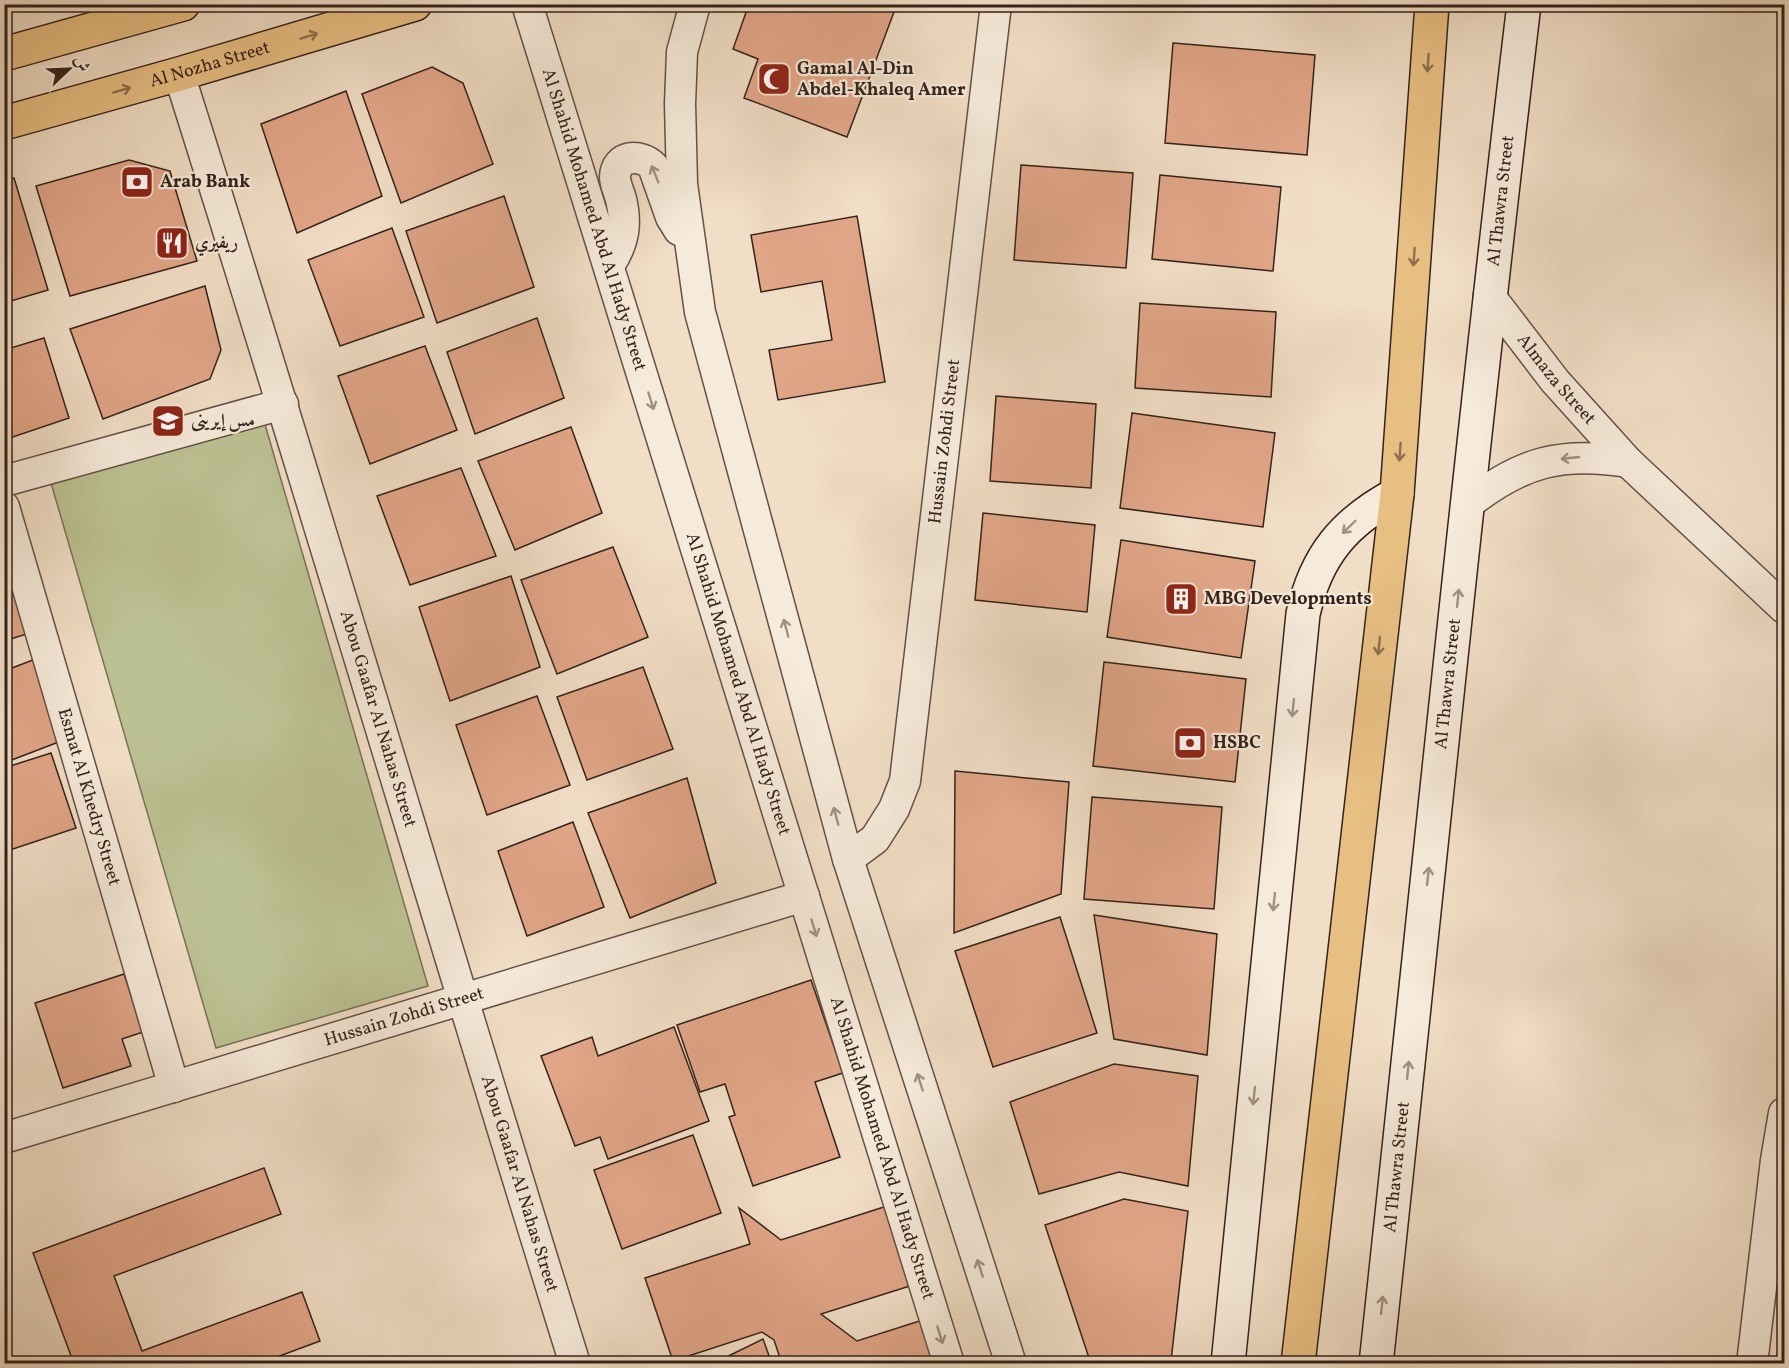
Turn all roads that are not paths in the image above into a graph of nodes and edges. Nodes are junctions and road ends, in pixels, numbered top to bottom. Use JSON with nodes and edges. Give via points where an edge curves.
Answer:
{"nodes":[{"id":1,"x":183,"y":4,"type":"edge"},
{"id":2,"x":415,"y":4,"type":"edge"},
{"id":3,"x":527,"y":4,"type":"edge"},
{"id":4,"x":695,"y":4,"type":"edge"},
{"id":5,"x":996,"y":4,"type":"edge"},
{"id":6,"x":1432,"y":4,"type":"edge"},
{"id":7,"x":1524,"y":4,"type":"edge"},
{"id":8,"x":4,"y":54,"type":"edge"},
{"id":9,"x":179,"y":74,"type":"junction"},
{"id":10,"x":4,"y":123,"type":"edge"},
{"id":11,"x":691,"y":243,"type":"junction"},
{"id":12,"x":609,"y":265,"type":"junction"},
{"id":13,"x":1489,"y":295,"type":"junction"},
{"id":14,"x":283,"y":404,"type":"junction"},
{"id":15,"x":1628,"y":462,"type":"junction"},
{"id":16,"x":4,"y":481,"type":"edge"},
{"id":17,"x":1396,"y":494,"type":"junction"},
{"id":18,"x":1468,"y":504,"type":"junction"},
{"id":19,"x":4,"y":507,"type":"edge"},
{"id":20,"x":1785,"y":608,"type":"edge"},
{"id":21,"x":848,"y":859,"type":"junction"},
{"id":22,"x":804,"y":896,"type":"junction"},
{"id":23,"x":462,"y":999,"type":"junction"},
{"id":24,"x":174,"y":1086,"type":"junction"},
{"id":25,"x":1783,"y":1129,"type":"edge"},
{"id":26,"x":4,"y":1138,"type":"edge"},
{"id":27,"x":575,"y":1364,"type":"edge"},
{"id":28,"x":949,"y":1364,"type":"edge"},
{"id":29,"x":1011,"y":1364,"type":"edge"},
{"id":30,"x":1227,"y":1364,"type":"edge"},
{"id":31,"x":1298,"y":1364,"type":"edge"},
{"id":32,"x":1376,"y":1364,"type":"edge"},
{"id":33,"x":1752,"y":1364,"type":"edge"}],
"edges":[{"from":1,"to":8,"type":"main road"},
{"from":9,"to":2,"type":"main road","name":"Al Nozha Street","one_way":true},
{"from":3,"to":12,"type":"street","name":"Al Shahid Mohamed Abd Al Hady Street"},
{"from":4,"to":11,"type":"street","via":[[682,52],[680,105],[682,184]]},
{"from":5,"to":21,"type":"street","name":"Hussain Zohdi Street","via":[[905,781],[894,809],[875,838]]},
{"from":6,"to":17,"type":"main road","one_way":true},
{"from":7,"to":13,"type":"street","name":"Al Thawra Street"},
{"from":10,"to":9,"type":"main road","name":"Al Nozha Street","one_way":true},
{"from":9,"to":14,"type":"street","name":"Abou Gaafar Al Nahas Street"},
{"from":11,"to":12,"type":"street","one_way":true,"via":[[671,217],[653,166],[639,157],[630,158],[617,168],[615,177],[625,224],[623,239]]},
{"from":21,"to":11,"type":"street","one_way":true,"via":[[700,312]]},
{"from":12,"to":22,"type":"street","name":"Al Shahid Mohamed Abd Al Hady Street","one_way":true},
{"from":13,"to":15,"type":"street","name":"Almaza Street","via":[[1555,381]]},
{"from":13,"to":18,"type":"street","name":"Al Thawra Street"},
{"from":14,"to":16,"type":"street"},
{"from":14,"to":23,"type":"street","name":"Abou Gaafar Al Nahas Street"},
{"from":15,"to":18,"type":"street","one_way":true,"via":[[1600,457],[1543,462],[1516,472]]},
{"from":15,"to":20,"type":"street","name":"Almaza Street"},
{"from":17,"to":30,"type":"street","one_way":true,"via":[[1377,504],[1342,534],[1317,571],[1303,614]]},
{"from":17,"to":31,"type":"main road","one_way":true},
{"from":32,"to":18,"type":"street","name":"Al Thawra Street","one_way":true},
{"from":19,"to":24,"type":"street","name":"Esmat Al Khedry Street"},
{"from":29,"to":21,"type":"street","one_way":true},
{"from":22,"to":23,"type":"street","name":"Hussain Zohdi Street"},
{"from":22,"to":28,"type":"street","name":"Al Shahid Mohamed Abd Al Hady Street","one_way":true},
{"from":23,"to":24,"type":"street","name":"Hussain Zohdi Street"},
{"from":23,"to":27,"type":"street","name":"Abou Gaafar Al Nahas Street"},
{"from":24,"to":26,"type":"street","name":"Hussain Zohdi Street"},
{"from":25,"to":33,"type":"street"}]}
